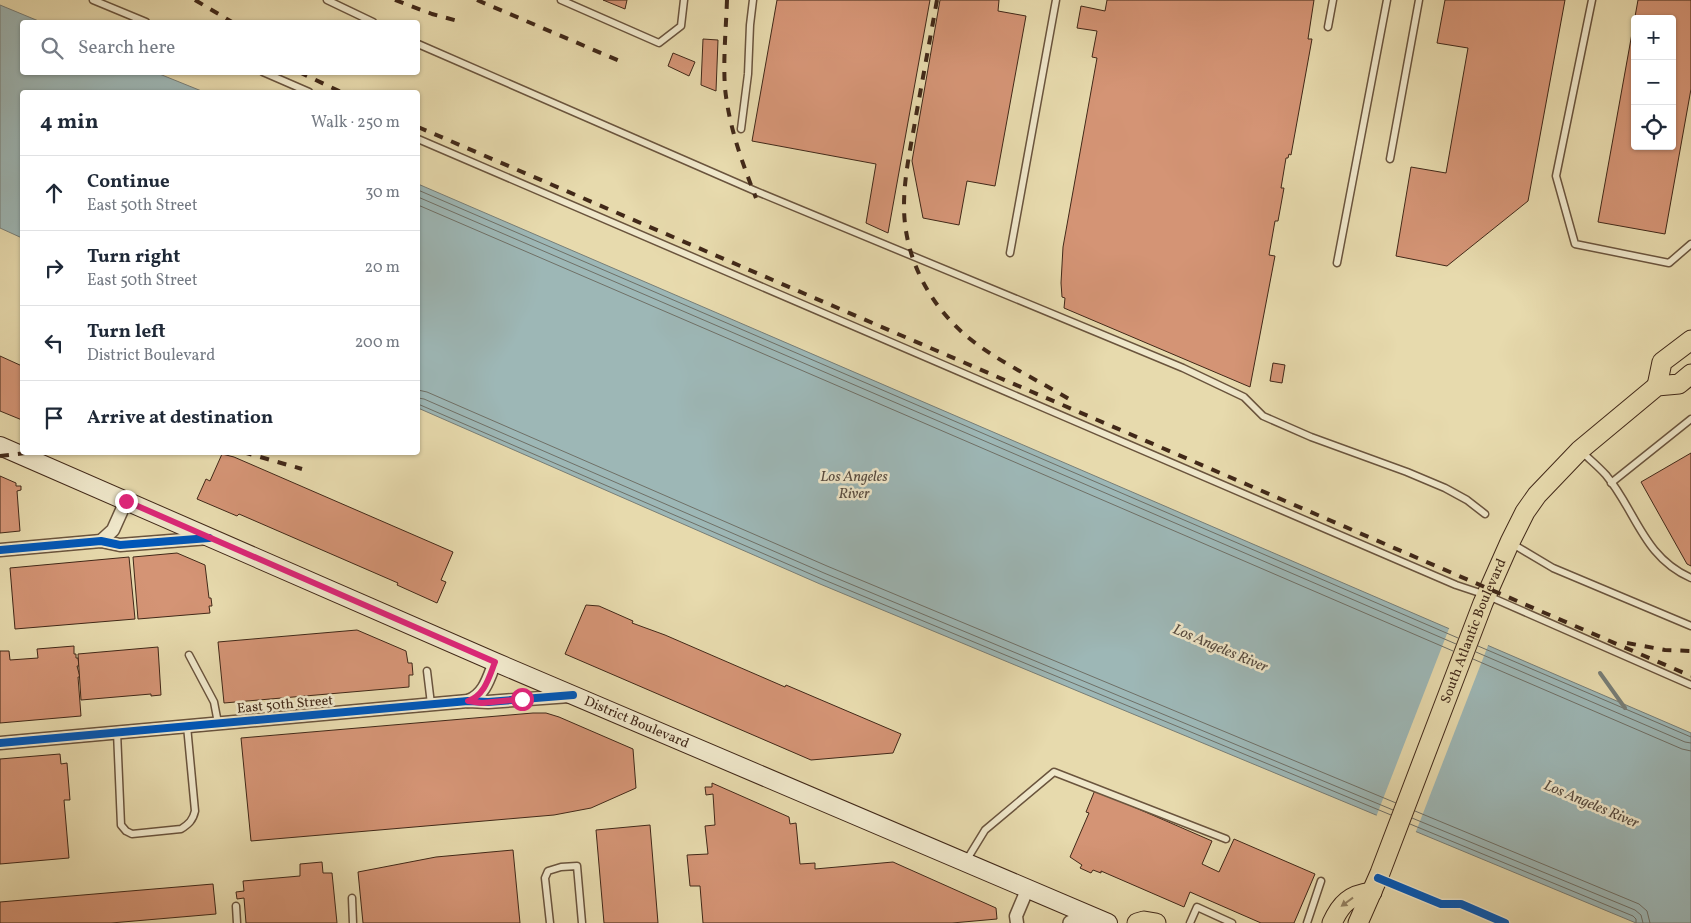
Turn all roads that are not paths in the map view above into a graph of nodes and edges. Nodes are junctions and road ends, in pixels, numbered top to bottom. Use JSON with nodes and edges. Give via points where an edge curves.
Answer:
{"nodes":[{"id":1,"x":93,"y":0,"type":"edge"},
{"id":2,"x":327,"y":0,"type":"edge"},
{"id":3,"x":561,"y":0,"type":"edge"},
{"id":4,"x":684,"y":0,"type":"edge"},
{"id":5,"x":753,"y":0,"type":"edge"},
{"id":6,"x":1056,"y":0,"type":"edge"},
{"id":7,"x":1332,"y":0,"type":"edge"},
{"id":8,"x":1387,"y":0,"type":"edge"},
{"id":9,"x":1419,"y":0,"type":"edge"},
{"id":10,"x":1592,"y":0,"type":"edge"},
{"id":11,"x":141,"y":20,"type":"edge"},
{"id":12,"x":369,"y":20,"type":"edge"},
{"id":13,"x":1328,"y":27,"type":"dead end"},
{"id":14,"x":420,"y":45,"type":"edge"},
{"id":15,"x":269,"y":75,"type":"edge"},
{"id":16,"x":304,"y":90,"type":"edge"},
{"id":17,"x":741,"y":129,"type":"dead end"},
{"id":18,"x":420,"y":140,"type":"edge"},
{"id":19,"x":1390,"y":159,"type":"dead end"},
{"id":20,"x":1691,"y":244,"type":"edge"},
{"id":21,"x":1010,"y":253,"type":"dead end"},
{"id":22,"x":1337,"y":263,"type":"dead end"},
{"id":23,"x":1691,"y":340,"type":"edge"},
{"id":24,"x":1691,"y":374,"type":"edge"},
{"id":25,"x":1657,"y":386,"type":"junction"},
{"id":26,"x":1691,"y":419,"type":"edge"},
{"id":27,"x":0,"y":446,"type":"edge"},
{"id":28,"x":1580,"y":450,"type":"junction"},
{"id":29,"x":20,"y":455,"type":"edge"},
{"id":30,"x":21,"y":455,"type":"edge"},
{"id":31,"x":1611,"y":483,"type":"junction"},
{"id":32,"x":126,"y":501,"type":"junction"},
{"id":33,"x":1485,"y":514,"type":"dead end"},
{"id":34,"x":209,"y":538,"type":"junction"},
{"id":35,"x":101,"y":541,"type":"junction"},
{"id":36,"x":1510,"y":542,"type":"junction"},
{"id":37,"x":0,"y":550,"type":"edge"},
{"id":38,"x":1691,"y":578,"type":"edge"},
{"id":39,"x":1485,"y":599,"type":"junction"},
{"id":40,"x":1691,"y":626,"type":"edge"},
{"id":41,"x":189,"y":655,"type":"dead end"},
{"id":42,"x":495,"y":662,"type":"junction"},
{"id":43,"x":427,"y":671,"type":"dead end"},
{"id":44,"x":1691,"y":685,"type":"edge"},
{"id":45,"x":573,"y":695,"type":"junction"},
{"id":46,"x":468,"y":701,"type":"junction"},
{"id":47,"x":430,"y":704,"type":"junction"},
{"id":48,"x":218,"y":723,"type":"junction"},
{"id":49,"x":187,"y":726,"type":"junction"},
{"id":50,"x":117,"y":732,"type":"junction"},
{"id":51,"x":0,"y":743,"type":"edge"},
{"id":52,"x":1226,"y":839,"type":"dead end"},
{"id":53,"x":965,"y":862,"type":"junction"},
{"id":54,"x":1321,"y":882,"type":"dead end"},
{"id":55,"x":1027,"y":890,"type":"junction"},
{"id":56,"x":1372,"y":892,"type":"junction"},
{"id":57,"x":352,"y":898,"type":"dead end"},
{"id":58,"x":236,"y":906,"type":"dead end"},
{"id":59,"x":1102,"y":920,"type":"edge"},
{"id":60,"x":237,"y":923,"type":"edge"},
{"id":61,"x":353,"y":923,"type":"edge"},
{"id":62,"x":550,"y":923,"type":"edge"},
{"id":63,"x":582,"y":923,"type":"edge"},
{"id":64,"x":1017,"y":923,"type":"edge"},
{"id":65,"x":1071,"y":923,"type":"edge"},
{"id":66,"x":1137,"y":923,"type":"edge"},
{"id":67,"x":1156,"y":923,"type":"edge"},
{"id":68,"x":1190,"y":923,"type":"edge"},
{"id":69,"x":1232,"y":923,"type":"edge"},
{"id":70,"x":1307,"y":923,"type":"edge"},
{"id":71,"x":1332,"y":923,"type":"edge"},
{"id":72,"x":1358,"y":923,"type":"edge"}],
"edges":[{"from":1,"to":11,"type":"lane"},
{"from":2,"to":12,"type":"lane"},
{"from":3,"to":4,"type":"lane","via":[[659,43],[681,26]]},
{"from":5,"to":17,"type":"lane"},
{"from":6,"to":21,"type":"lane"},
{"from":7,"to":13,"type":"lane"},
{"from":8,"to":22,"type":"lane"},
{"from":9,"to":19,"type":"lane"},
{"from":10,"to":20,"type":"lane","via":[[1556,176],[1575,244],[1668,264]]},
{"from":14,"to":33,"type":"lane","via":[[752,190],[1183,368],[1244,397],[1263,416],[1437,485],[1467,500]]},
{"from":15,"to":16,"type":"lane"},
{"from":18,"to":39,"type":"lane"},
{"from":23,"to":25,"type":"main road","via":[[1662,362]]},
{"from":24,"to":25,"type":"main road","via":[[1679,384]]},
{"from":25,"to":28,"type":"main road","name":"South Atlantic Boulevard"},
{"from":26,"to":31,"type":"lane"},
{"from":27,"to":29,"type":"main road","name":"District Boulevard"},
{"from":28,"to":31,"type":"lane"},
{"from":28,"to":36,"type":"main road","name":"South Atlantic Boulevard","via":[[1537,495]]},
{"from":30,"to":32,"type":"main road","name":"District Boulevard"},
{"from":31,"to":38,"type":"lane","via":[[1652,548],[1681,574]]},
{"from":32,"to":34,"type":"main road","name":"District Boulevard"},
{"from":32,"to":35,"type":"street","via":[[113,530]]},
{"from":34,"to":35,"type":"street","via":[[120,546]]},
{"from":34,"to":42,"type":"main road","name":"District Boulevard"},
{"from":35,"to":37,"type":"street"},
{"from":36,"to":39,"type":"main road","name":"South Atlantic Boulevard"},
{"from":36,"to":40,"type":"lane","via":[[1553,568]]},
{"from":39,"to":44,"type":"lane"},
{"from":39,"to":56,"type":"main road","name":"South Atlantic Boulevard"},
{"from":41,"to":48,"type":"lane","via":[[214,702]]},
{"from":42,"to":45,"type":"main road","name":"District Boulevard"},
{"from":42,"to":46,"type":"street","via":[[483,690]]},
{"from":43,"to":47,"type":"lane"},
{"from":45,"to":46,"type":"street","name":"East 50th Street","via":[[482,703]]},
{"from":45,"to":53,"type":"main road","name":"District Boulevard"},
{"from":46,"to":47,"type":"street","name":"East 50th Street"},
{"from":47,"to":48,"type":"street","name":"East 50th Street"},
{"from":48,"to":49,"type":"street","name":"East 50th Street"},
{"from":49,"to":50,"type":"street","name":"East 50th Street"},
{"from":49,"to":50,"type":"lane","via":[[195,811],[193,819],[180,828],[132,834],[121,825]]},
{"from":50,"to":51,"type":"street","name":"East 50th Street"},
{"from":52,"to":53,"type":"lane","via":[[1054,772],[985,830]]},
{"from":53,"to":55,"type":"main road","name":"District Boulevard"},
{"from":54,"to":70,"type":"lane"},
{"from":55,"to":59,"type":"main road","name":"District Boulevard"},
{"from":55,"to":64,"type":"street","via":[[1016,916]]},
{"from":56,"to":71,"type":"main road","one_way":true,"via":[[1342,904]]},
{"from":56,"to":72,"type":"main road","name":"South Atlantic Boulevard"},
{"from":57,"to":61,"type":"lane"},
{"from":58,"to":60,"type":"lane"},
{"from":59,"to":65,"type":"street"},
{"from":62,"to":63,"type":"lane","via":[[545,878],[548,871],[577,866]]},
{"from":66,"to":67,"type":"main road"},
{"from":68,"to":69,"type":"lane","via":[[1197,907]]}]}
